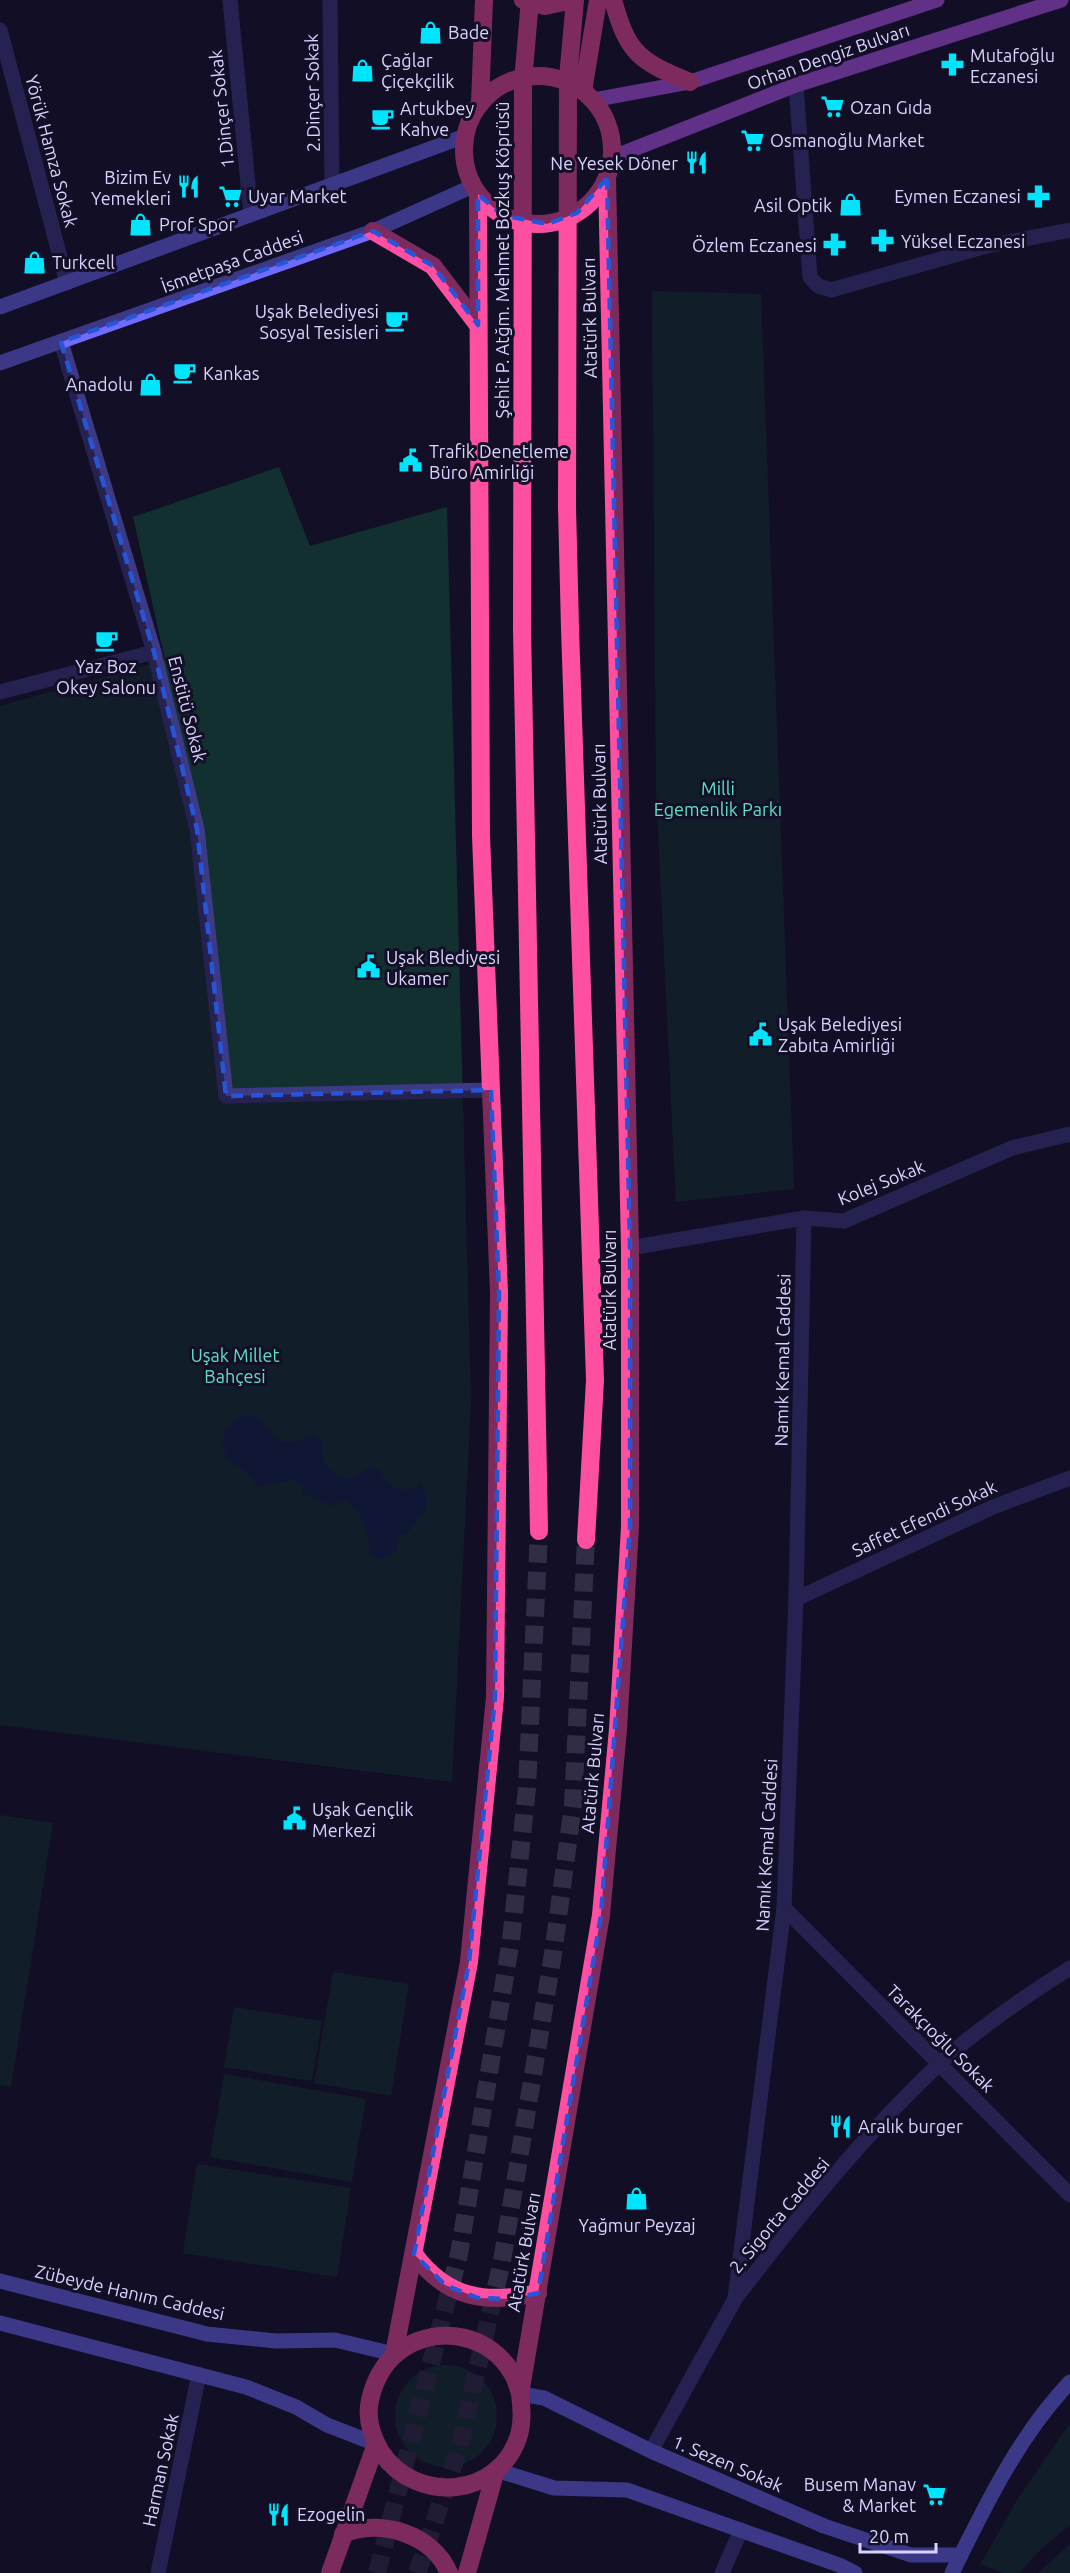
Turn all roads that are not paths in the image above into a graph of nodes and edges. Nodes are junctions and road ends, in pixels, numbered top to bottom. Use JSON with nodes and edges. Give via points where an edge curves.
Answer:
{"nodes":[{"id":1,"x":230,"y":0,"type":"edge"},
{"id":2,"x":330,"y":0,"type":"edge"},
{"id":3,"x":484,"y":0,"type":"edge"},
{"id":4,"x":523,"y":0,"type":"edge"},
{"id":5,"x":530,"y":0,"type":"edge"},
{"id":6,"x":574,"y":0,"type":"edge"},
{"id":7,"x":598,"y":0,"type":"edge"},
{"id":8,"x":613,"y":0,"type":"edge"},
{"id":9,"x":937,"y":0,"type":"edge"},
{"id":10,"x":1061,"y":0,"type":"edge"},
{"id":11,"x":0,"y":30,"type":"edge"},
{"id":12,"x":690,"y":82,"type":"junction"},
{"id":13,"x":796,"y":85,"type":"junction"},
{"id":14,"x":588,"y":96,"type":"junction"},
{"id":15,"x":480,"y":104,"type":"junction"},
{"id":16,"x":465,"y":136,"type":"junction"},
{"id":17,"x":611,"y":158,"type":"junction"},
{"id":18,"x":607,"y":178,"type":"junction"},
{"id":19,"x":332,"y":185,"type":"junction"},
{"id":20,"x":475,"y":190,"type":"junction"},
{"id":21,"x":251,"y":215,"type":"junction"},
{"id":22,"x":1070,"y":230,"type":"edge"},
{"id":23,"x":373,"y":231,"type":"junction"},
{"id":24,"x":67,"y":283,"type":"junction"},
{"id":25,"x":0,"y":307,"type":"edge"},
{"id":26,"x":478,"y":325,"type":"junction"},
{"id":27,"x":61,"y":342,"type":"junction"},
{"id":28,"x":0,"y":363,"type":"edge"},
{"id":29,"x":154,"y":652,"type":"junction"},
{"id":30,"x":0,"y":692,"type":"edge"},
{"id":31,"x":491,"y":1090,"type":"junction"},
{"id":32,"x":1070,"y":1134,"type":"edge"},
{"id":33,"x":804,"y":1218,"type":"junction"},
{"id":34,"x":630,"y":1248,"type":"junction"},
{"id":35,"x":1070,"y":1478,"type":"edge"},
{"id":36,"x":539,"y":1531,"type":"tunnel mouth"},
{"id":37,"x":586,"y":1540,"type":"tunnel mouth"},
{"id":38,"x":796,"y":1599,"type":"junction"},
{"id":39,"x":784,"y":1908,"type":"junction"},
{"id":40,"x":1070,"y":1968,"type":"edge"},
{"id":41,"x":939,"y":2064,"type":"junction"},
{"id":42,"x":1070,"y":2195,"type":"edge"},
{"id":43,"x":414,"y":2254,"type":"junction"},
{"id":44,"x":0,"y":2281,"type":"edge"},
{"id":45,"x":538,"y":2293,"type":"junction"},
{"id":46,"x":735,"y":2299,"type":"junction"},
{"id":47,"x":0,"y":2324,"type":"edge"},
{"id":48,"x":394,"y":2354,"type":"junction"},
{"id":49,"x":199,"y":2374,"type":"junction"},
{"id":50,"x":1070,"y":2382,"type":"edge"},
{"id":51,"x":520,"y":2394,"type":"junction"},
{"id":52,"x":376,"y":2444,"type":"junction"},
{"id":53,"x":651,"y":2451,"type":"junction"},
{"id":54,"x":496,"y":2470,"type":"junction"},
{"id":55,"x":741,"y":2530,"type":"junction"},
{"id":56,"x":344,"y":2534,"type":"junction"},
{"id":57,"x":961,"y":2555,"type":"junction"},
{"id":58,"x":158,"y":2573,"type":"edge"},
{"id":59,"x":330,"y":2573,"type":"edge"},
{"id":60,"x":449,"y":2573,"type":"edge"},
{"id":61,"x":467,"y":2573,"type":"edge"},
{"id":62,"x":722,"y":2573,"type":"edge"},
{"id":63,"x":855,"y":2573,"type":"edge"},
{"id":64,"x":952,"y":2573,"type":"edge"}],
"edges":[{"from":1,"to":21,"type":"street","name":"1.Dinçer Sokak"},
{"from":2,"to":19,"type":"street","name":"2.Dinçer Sokak"},
{"from":3,"to":15,"type":"highway"},
{"from":4,"to":6,"type":"highway","via":[[545,6]]},
{"from":5,"to":36,"type":"highway","name":"Şehit P. Atğm. Mehmet Bozkuş Köprüsü","bridge":true,"via":[[523,81],[522,628]]},
{"from":6,"to":37,"type":"highway","name":"Atatürk Bulvarı","bridge":true,"via":[[568,78],[567,507],[595,1380]]},
{"from":7,"to":14,"type":"highway"},
{"from":8,"to":12,"type":"highway","via":[[632,49],[647,63]]},
{"from":9,"to":12,"type":"main road","name":"Orhan Dengiz Bulvarı"},
{"from":10,"to":13,"type":"main road","name":"Orhan Dengiz Bulvarı"},
{"from":11,"to":24,"type":"street","name":"Yörük Hamza Sokak"},
{"from":12,"to":14,"type":"main road","name":"Orhan Dengiz Bulvarı"},
{"from":13,"to":17,"type":"main road","name":"Orhan Dengiz Bulvarı"},
{"from":13,"to":22,"type":"street","via":[[810,277],[818,286],[831,290],[982,247]]},
{"from":14,"to":15,"type":"highway","via":[[557,78],[529,76],[501,85]]},
{"from":14,"to":17,"type":"highway","via":[[608,127]]},
{"from":15,"to":16,"type":"highway"},
{"from":16,"to":19,"type":"main road","name":"İsmetpaşa Caddesi"},
{"from":16,"to":20,"type":"highway","via":[[465,161]]},
{"from":17,"to":18,"type":"highway"},
{"from":18,"to":20,"type":"highway","via":[[577,213],[547,224],[502,215]]},
{"from":18,"to":34,"type":"highway","name":"Atatürk Bulvarı"},
{"from":19,"to":21,"type":"main road","name":"İsmetpaşa Caddesi"},
{"from":20,"to":23,"type":"main road","name":"İsmetpaşa Caddesi"},
{"from":20,"to":26,"type":"highway","name":"Atatürk Bulvarı"},
{"from":21,"to":24,"type":"main road","name":"İsmetpaşa Caddesi"},
{"from":23,"to":26,"type":"highway","via":[[433,266]]},
{"from":23,"to":27,"type":"main road","name":"İsmetpaşa Caddesi"},
{"from":24,"to":25,"type":"main road","name":"İsmetpaşa Caddesi"},
{"from":26,"to":31,"type":"highway","name":"Atatürk Bulvarı","via":[[481,836]]},
{"from":27,"to":28,"type":"main road","name":"İsmetpaşa Caddesi"},
{"from":27,"to":29,"type":"street","name":"Enstitü Sokak"},
{"from":29,"to":30,"type":"street"},
{"from":29,"to":31,"type":"street","name":"Enstitü Sokak","via":[[197,829],[226,1096]]},
{"from":31,"to":43,"type":"highway","name":"Atatürk Bulvarı","via":[[499,1293],[495,1697],[469,1962]]},
{"from":32,"to":33,"type":"street","name":"Kolej Sokak","via":[[1012,1148],[844,1221]]},
{"from":33,"to":34,"type":"street","name":"Kolej Sokak"},
{"from":33,"to":38,"type":"street","name":"Namık Kemal Caddesi"},
{"from":34,"to":45,"type":"highway","name":"Atatürk Bulvarı","via":[[630,1527],[606,1868]]},
{"from":35,"to":38,"type":"street","name":"Saffet Efendi Sokak","via":[[993,1507]]},
{"from":38,"to":39,"type":"street","name":"Namık Kemal Caddesi"},
{"from":39,"to":41,"type":"street","name":"Tarakçıoğlu Sokak"},
{"from":39,"to":46,"type":"street","name":"Namık Kemal Caddesi"},
{"from":40,"to":41,"type":"street","name":"2. Sigorta Caddesi","via":[[1016,2003]]},
{"from":41,"to":42,"type":"street","name":"Tarakçıoğlu Sokak"},
{"from":41,"to":46,"type":"street","name":"2. Sigorta Caddesi","via":[[895,2108]]},
{"from":43,"to":45,"type":"highway","via":[[426,2271],[445,2285],[478,2298],[511,2299]]},
{"from":43,"to":48,"type":"highway","name":"Atatürk Bulvarı"},
{"from":44,"to":48,"type":"main road","name":"Zübeyde Hanım Caddesi","via":[[207,2334],[276,2341],[335,2340]]},
{"from":45,"to":51,"type":"highway","name":"Atatürk Bulvarı"},
{"from":46,"to":53,"type":"street","name":"Namık Kemal Caddesi"},
{"from":47,"to":49,"type":"main road"},
{"from":48,"to":51,"type":"highway","name":"Atatürk Bulvarı","via":[[435,2336],[458,2336],[479,2342],[498,2355],[512,2373]]},
{"from":48,"to":52,"type":"highway","name":"Atatürk Bulvarı","via":[[373,2386],[369,2406]]},
{"from":49,"to":52,"type":"main road","via":[[246,2386]]},
{"from":49,"to":58,"type":"street","name":"Harman Sokak"},
{"from":50,"to":57,"type":"main road","via":[[1024,2441],[987,2500]]},
{"from":51,"to":53,"type":"main road","name":"1. Sezen Sokak","via":[[544,2398]]},
{"from":51,"to":54,"type":"highway","name":"Atatürk Bulvarı","via":[[518,2436]]},
{"from":52,"to":54,"type":"highway","name":"Atatürk Bulvarı","via":[[398,2471],[429,2487],[453,2488],[476,2482]]},
{"from":52,"to":56,"type":"highway"},
{"from":53,"to":57,"type":"main road","name":"1. Sezen Sokak","via":[[824,2526],[889,2548],[911,2555]]},
{"from":54,"to":55,"type":"main road","via":[[554,2487],[627,2490]]},
{"from":54,"to":61,"type":"highway","name":"Atatürk Bulvarı"},
{"from":55,"to":62,"type":"street"},
{"from":55,"to":63,"type":"main road"},
{"from":56,"to":59,"type":"highway"},
{"from":56,"to":60,"type":"highway","via":[[356,2528],[377,2527],[413,2536],[435,2553]]},
{"from":57,"to":64,"type":"main road"}]}
